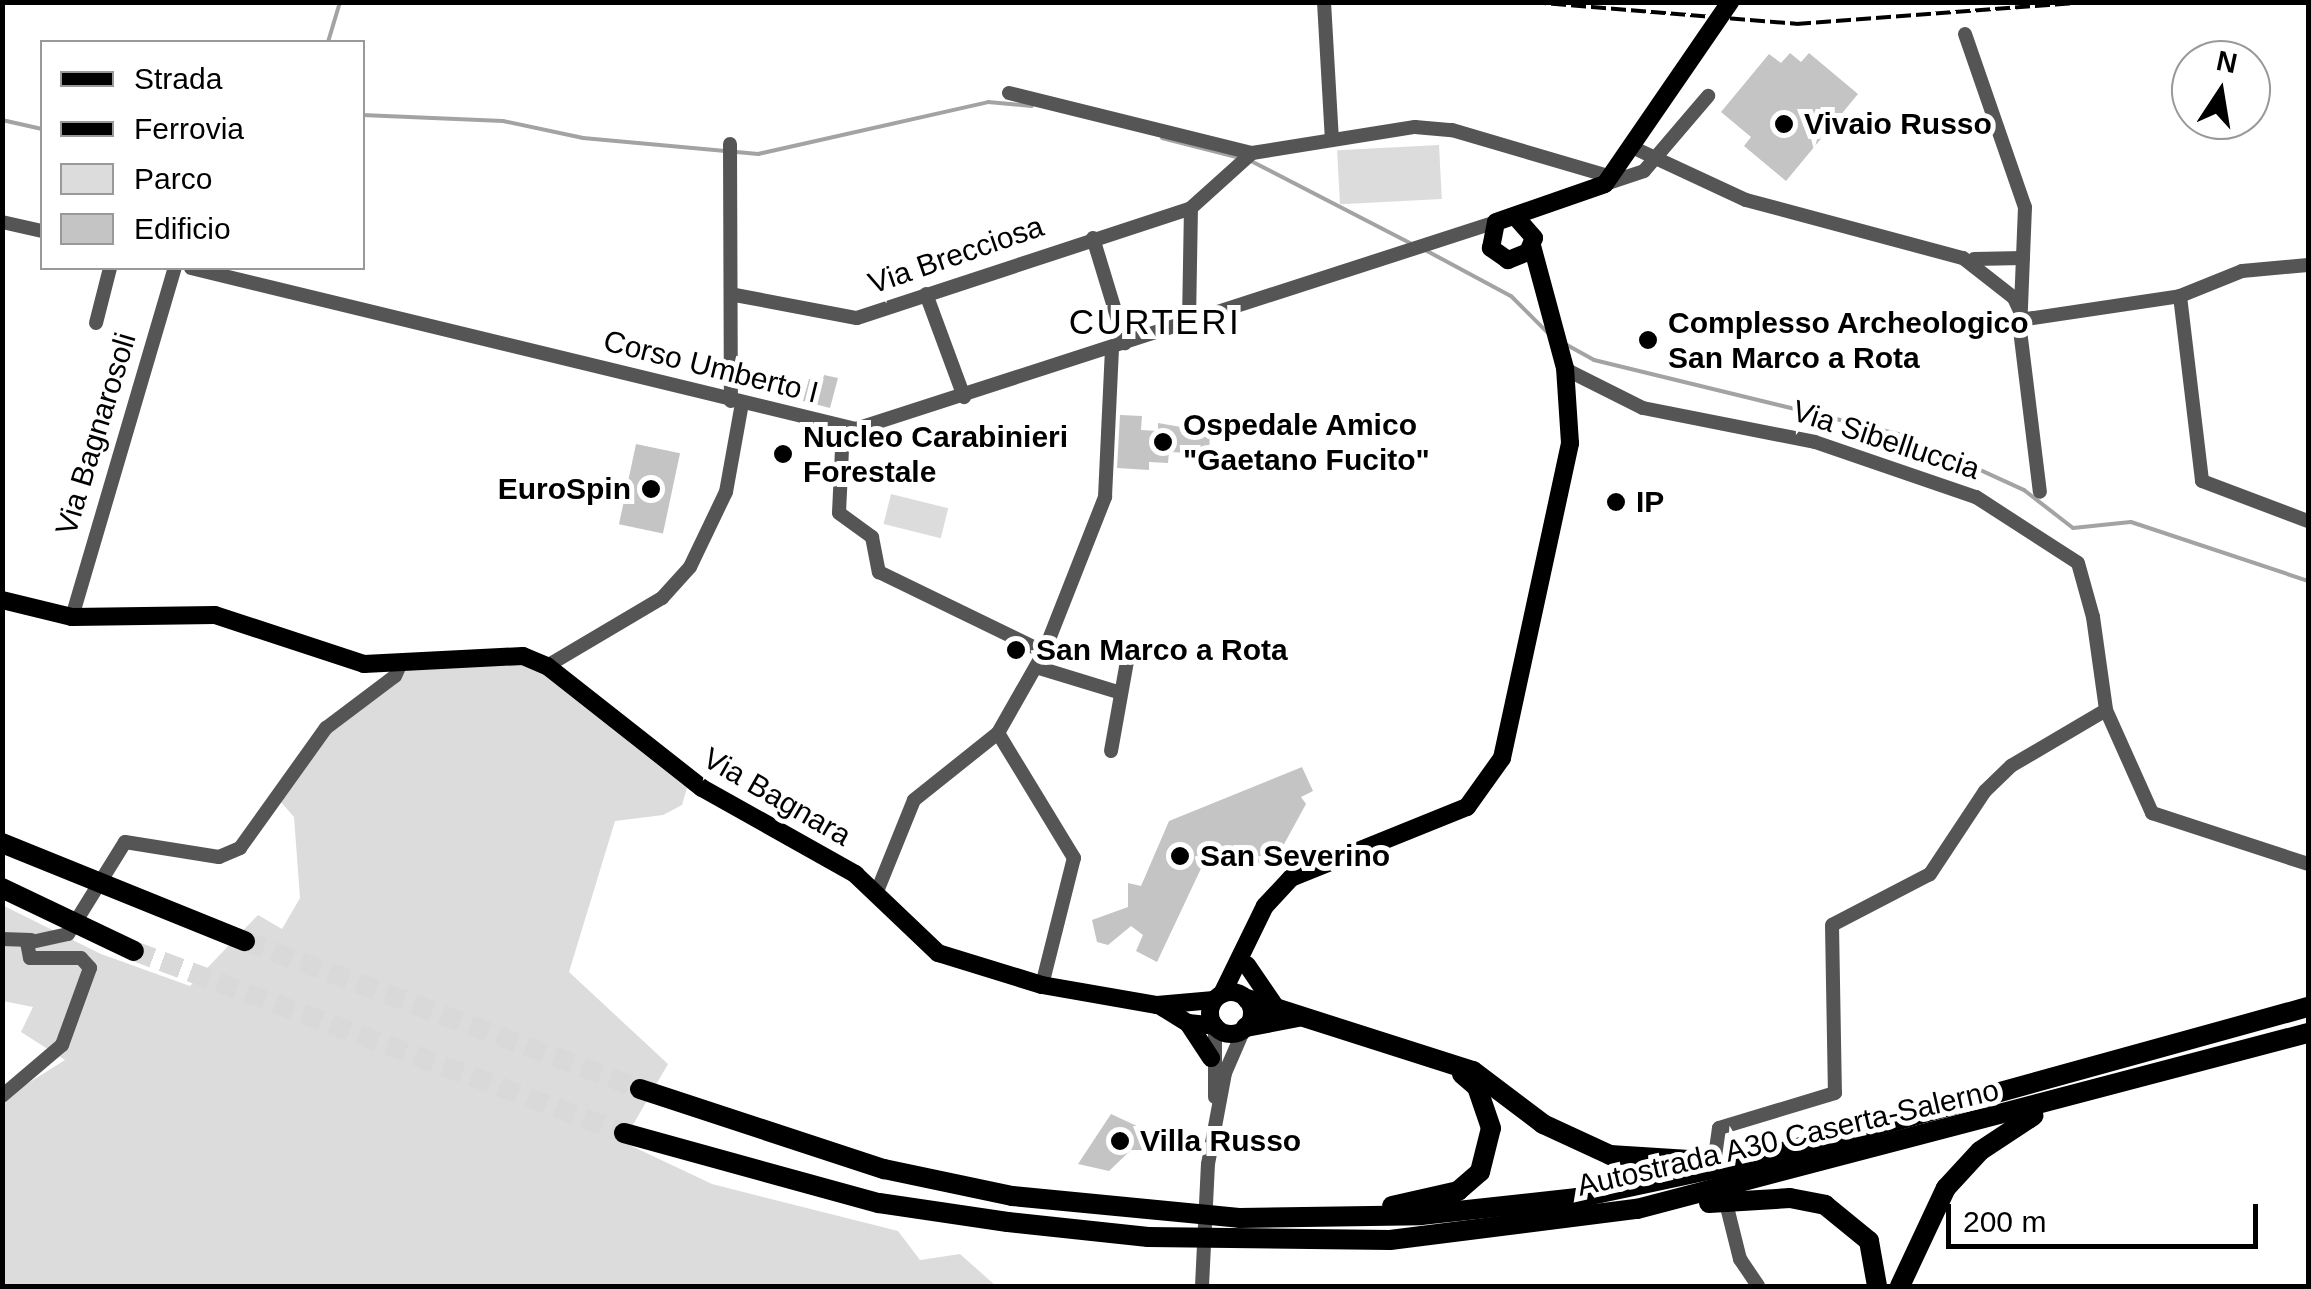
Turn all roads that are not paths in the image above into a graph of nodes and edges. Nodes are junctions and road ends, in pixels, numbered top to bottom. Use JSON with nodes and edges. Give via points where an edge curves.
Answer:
{"nodes":[{"id":1,"x":1324,"y":2,"type":"edge"},
{"id":2,"x":1730,"y":2,"type":"edge"},
{"id":3,"x":1964,"y":34,"type":"dead end"},
{"id":4,"x":1009,"y":94,"type":"dead end"},
{"id":5,"x":1708,"y":96,"type":"dead end"},
{"id":6,"x":1332,"y":140,"type":"junction"},
{"id":7,"x":730,"y":144,"type":"dead end"},
{"id":8,"x":1634,"y":148,"type":"junction"},
{"id":9,"x":1249,"y":155,"type":"junction"},
{"id":10,"x":1654,"y":162,"type":"junction"},
{"id":11,"x":1608,"y":181,"type":"junction"},
{"id":12,"x":1546,"y":206,"type":"junction"},
{"id":13,"x":1191,"y":208,"type":"junction"},
{"id":14,"x":1515,"y":216,"type":"junction"},
{"id":15,"x":2,"y":222,"type":"edge"},
{"id":16,"x":1496,"y":222,"type":"junction"},
{"id":17,"x":40,"y":231,"type":"edge"},
{"id":18,"x":1469,"y":231,"type":"junction"},
{"id":19,"x":1093,"y":238,"type":"junction"},
{"id":20,"x":1532,"y":238,"type":"junction"},
{"id":21,"x":1489,"y":242,"type":"junction"},
{"id":22,"x":1963,"y":258,"type":"junction"},
{"id":23,"x":2023,"y":258,"type":"junction"},
{"id":24,"x":1516,"y":260,"type":"junction"},
{"id":25,"x":2308,"y":265,"type":"edge"},
{"id":26,"x":109,"y":270,"type":"edge"},
{"id":27,"x":174,"y":270,"type":"edge"},
{"id":28,"x":199,"y":270,"type":"edge"},
{"id":29,"x":1537,"y":278,"type":"junction"},
{"id":30,"x":926,"y":294,"type":"junction"},
{"id":31,"x":734,"y":295,"type":"junction"},
{"id":32,"x":2180,"y":296,"type":"junction"},
{"id":33,"x":2020,"y":316,"type":"junction"},
{"id":34,"x":1189,"y":322,"type":"junction"},
{"id":35,"x":96,"y":323,"type":"dead end"},
{"id":36,"x":1119,"y":347,"type":"junction"},
{"id":37,"x":1565,"y":369,"type":"junction"},
{"id":38,"x":964,"y":397,"type":"junction"},
{"id":39,"x":736,"y":402,"type":"junction"},
{"id":40,"x":843,"y":428,"type":"junction"},
{"id":41,"x":2040,"y":492,"type":"dead end"},
{"id":42,"x":2308,"y":521,"type":"edge"},
{"id":43,"x":2,"y":600,"type":"edge"},
{"id":44,"x":72,"y":617,"type":"junction"},
{"id":45,"x":1044,"y":652,"type":"junction"},
{"id":46,"x":402,"y":661,"type":"junction"},
{"id":47,"x":1127,"y":661,"type":"dead end"},
{"id":48,"x":547,"y":666,"type":"junction"},
{"id":49,"x":1036,"y":667,"type":"junction"},
{"id":50,"x":1118,"y":692,"type":"junction"},
{"id":51,"x":2106,"y":710,"type":"junction"},
{"id":52,"x":998,"y":733,"type":"junction"},
{"id":53,"x":1110,"y":751,"type":"dead end"},
{"id":54,"x":2,"y":843,"type":"edge"},
{"id":55,"x":2308,"y":864,"type":"edge"},
{"id":56,"x":2,"y":888,"type":"edge"},
{"id":57,"x":876,"y":894,"type":"junction"},
{"id":58,"x":2,"y":939,"type":"edge"},
{"id":59,"x":32,"y":940,"type":"junction"},
{"id":60,"x":244,"y":941,"type":"tunnel mouth"},
{"id":61,"x":1248,"y":944,"type":"junction"},
{"id":62,"x":134,"y":950,"type":"tunnel mouth"},
{"id":63,"x":1246,"y":965,"type":"junction"},
{"id":64,"x":1042,"y":985,"type":"junction"},
{"id":65,"x":1218,"y":997,"type":"junction"},
{"id":66,"x":1247,"y":999,"type":"junction"},
{"id":67,"x":1158,"y":1005,"type":"junction"},
{"id":68,"x":1274,"y":1006,"type":"junction"},
{"id":69,"x":2308,"y":1007,"type":"edge"},
{"id":70,"x":1300,"y":1018,"type":"junction"},
{"id":71,"x":1188,"y":1022,"type":"junction"},
{"id":72,"x":1215,"y":1026,"type":"junction"},
{"id":73,"x":1245,"y":1028,"type":"junction"},
{"id":74,"x":2308,"y":1033,"type":"edge"},
{"id":75,"x":1211,"y":1058,"type":"junction"},
{"id":76,"x":1445,"y":1060,"type":"junction"},
{"id":77,"x":640,"y":1089,"type":"tunnel mouth"},
{"id":78,"x":2,"y":1096,"type":"edge"},
{"id":79,"x":2050,"y":1105,"type":"junction"},
{"id":80,"x":1216,"y":1113,"type":"junction"},
{"id":81,"x":624,"y":1133,"type":"tunnel mouth"},
{"id":82,"x":1715,"y":1154,"type":"dead end"},
{"id":83,"x":1748,"y":1162,"type":"junction"},
{"id":84,"x":1728,"y":1207,"type":"dead end"},
{"id":85,"x":1638,"y":1209,"type":"junction"},
{"id":86,"x":1325,"y":1217,"type":"junction"},
{"id":87,"x":1204,"y":1284,"type":"edge"},
{"id":88,"x":1758,"y":1286,"type":"edge"},
{"id":89,"x":1877,"y":1286,"type":"edge"},
{"id":90,"x":1900,"y":1286,"type":"edge"}],
"edges":[{"from":1,"to":6,"type":"street"},
{"from":2,"to":8,"type":"main road"},
{"from":3,"to":23,"type":"street","via":[[2021,186]]},
{"from":4,"to":9,"type":"street"},
{"from":5,"to":10,"type":"street"},
{"from":6,"to":9,"type":"street"},
{"from":6,"to":11,"type":"street","via":[[1452,130]]},
{"from":7,"to":31,"type":"street"},
{"from":8,"to":10,"type":"street"},
{"from":8,"to":11,"type":"main road"},
{"from":9,"to":13,"type":"street"},
{"from":10,"to":11,"type":"street"},
{"from":10,"to":22,"type":"street","via":[[1746,200]]},
{"from":11,"to":12,"type":"main road"},
{"from":12,"to":14,"type":"main road"},
{"from":12,"to":20,"type":"main road"},
{"from":13,"to":19,"type":"street","name":"Via Brecciosa"},
{"from":13,"to":34,"type":"street"},
{"from":14,"to":16,"type":"main road"},
{"from":14,"to":20,"type":"main road"},
{"from":15,"to":17,"type":"street"},
{"from":16,"to":18,"type":"street","name":"Corso Umberto I"},
{"from":16,"to":21,"type":"main road"},
{"from":18,"to":21,"type":"street"},
{"from":18,"to":34,"type":"street","name":"Corso Umberto I"},
{"from":19,"to":30,"type":"street","name":"Via Brecciosa"},
{"from":19,"to":36,"type":"street"},
{"from":20,"to":24,"type":"main road"},
{"from":20,"to":29,"type":"main road"},
{"from":21,"to":24,"type":"main road","via":[[1501,258]]},
{"from":22,"to":23,"type":"street"},
{"from":22,"to":33,"type":"street","via":[[2014,298]]},
{"from":23,"to":33,"type":"street"},
{"from":24,"to":29,"type":"main road"},
{"from":25,"to":32,"type":"street","via":[[2242,271]]},
{"from":26,"to":35,"type":"street"},
{"from":27,"to":44,"type":"street","name":"Via Bagnarosoli"},
{"from":28,"to":39,"type":"street","name":"Corso Umberto I"},
{"from":29,"to":37,"type":"main road"},
{"from":30,"to":31,"type":"street","name":"Via Brecciosa","via":[[857,318]]},
{"from":30,"to":38,"type":"street"},
{"from":31,"to":39,"type":"street"},
{"from":32,"to":33,"type":"street"},
{"from":32,"to":42,"type":"street","via":[[2202,481]]},
{"from":33,"to":41,"type":"street"},
{"from":34,"to":36,"type":"street","name":"Corso Umberto I"},
{"from":36,"to":38,"type":"street","name":"Corso Umberto I"},
{"from":36,"to":45,"type":"street","via":[[1104,497]]},
{"from":37,"to":51,"type":"street","name":"Via Sibelluccia","via":[[1644,408],[1896,466],[2023,522],[2084,575]]},
{"from":37,"to":61,"type":"main road","via":[[1570,443],[1494,773],[1467,806],[1438,823],[1291,878]]},
{"from":38,"to":40,"type":"street","name":"Corso Umberto I"},
{"from":39,"to":40,"type":"street","name":"Corso Umberto I"},
{"from":39,"to":48,"type":"street","via":[[726,492],[690,567],[662,598]]},
{"from":40,"to":45,"type":"street","via":[[840,513],[872,537],[883,576]]},
{"from":43,"to":44,"type":"main road"},
{"from":44,"to":46,"type":"main road","via":[[215,615],[342,661]]},
{"from":45,"to":49,"type":"street"},
{"from":46,"to":48,"type":"main road","via":[[496,653]]},
{"from":46,"to":59,"type":"street","via":[[395,676],[326,728],[240,848],[219,857],[126,842],[68,934]]},
{"from":47,"to":50,"type":"street"},
{"from":48,"to":57,"type":"main road","name":"Via Bagnara","via":[[658,758],[821,851]]},
{"from":49,"to":50,"type":"street"},
{"from":49,"to":52,"type":"street"},
{"from":50,"to":53,"type":"street"},
{"from":51,"to":55,"type":"street","name":"Via Sibelluccia","via":[[2152,812]]},
{"from":51,"to":82,"type":"street","via":[[2012,766],[1985,790],[1930,874],[1832,925],[1835,1093],[1719,1128]]},
{"from":52,"to":57,"type":"street","via":[[914,800]]},
{"from":52,"to":64,"type":"street","via":[[1074,858]]},
{"from":54,"to":60,"type":"highway"},
{"from":56,"to":62,"type":"highway"},
{"from":57,"to":64,"type":"main road","name":"Via Bagnara","via":[[938,953]]},
{"from":58,"to":59,"type":"street"},
{"from":59,"to":78,"type":"street","via":[[30,958],[81,958],[90,968],[62,1045]]},
{"from":61,"to":63,"type":"main road"},
{"from":61,"to":65,"type":"main road"},
{"from":63,"to":66,"type":"main road"},
{"from":63,"to":68,"type":"main road"},
{"from":64,"to":67,"type":"main road","name":"Via Bagnara"},
{"from":65,"to":66,"type":"main road","name":"Via Bagnara"},
{"from":65,"to":67,"type":"main road","name":"Via Bagnara"},
{"from":65,"to":72,"type":"main road"},
{"from":66,"to":68,"type":"highway"},
{"from":66,"to":73,"type":"main road"},
{"from":67,"to":71,"type":"main road","name":"Via Bagnara"},
{"from":68,"to":70,"type":"highway"},
{"from":69,"to":83,"type":"highway","name":"Autostrada A30 Caserta-Salerno"},
{"from":70,"to":73,"type":"highway"},
{"from":70,"to":76,"type":"highway"},
{"from":71,"to":72,"type":"main road","name":"Via Bagnara"},
{"from":71,"to":75,"type":"main road"},
{"from":72,"to":73,"type":"main road","name":"Via Bagnara"},
{"from":72,"to":75,"type":"street"},
{"from":73,"to":80,"type":"street"},
{"from":74,"to":79,"type":"highway","name":"Autostrada A30 Caserta-Salerno"},
{"from":75,"to":80,"type":"street"},
{"from":76,"to":83,"type":"highway","via":[[1473,1071],[1544,1124],[1610,1155]]},
{"from":76,"to":86,"type":"highway","via":[[1477,1086],[1487,1106],[1490,1146],[1480,1172],[1433,1199]]},
{"from":77,"to":86,"type":"highway","name":"Autostrada A30 Caserta-Salerno","via":[[884,1169],[1152,1214]]},
{"from":79,"to":85,"type":"highway","name":"Autostrada A30 Caserta-Salerno"},
{"from":79,"to":90,"type":"highway","via":[[1980,1150],[1946,1188]]},
{"from":80,"to":87,"type":"street","via":[[1203,1204]]},
{"from":81,"to":85,"type":"highway","name":"Autostrada A30 Caserta-Salerno","via":[[878,1203],[1148,1237],[1247,1242],[1516,1230]]},
{"from":83,"to":86,"type":"highway","name":"Autostrada A30 Caserta-Salerno","via":[[1576,1198]]},
{"from":84,"to":88,"type":"street","via":[[1740,1259]]},
{"from":85,"to":89,"type":"highway","via":[[1810,1200],[1857,1226],[1877,1261]]}]}
